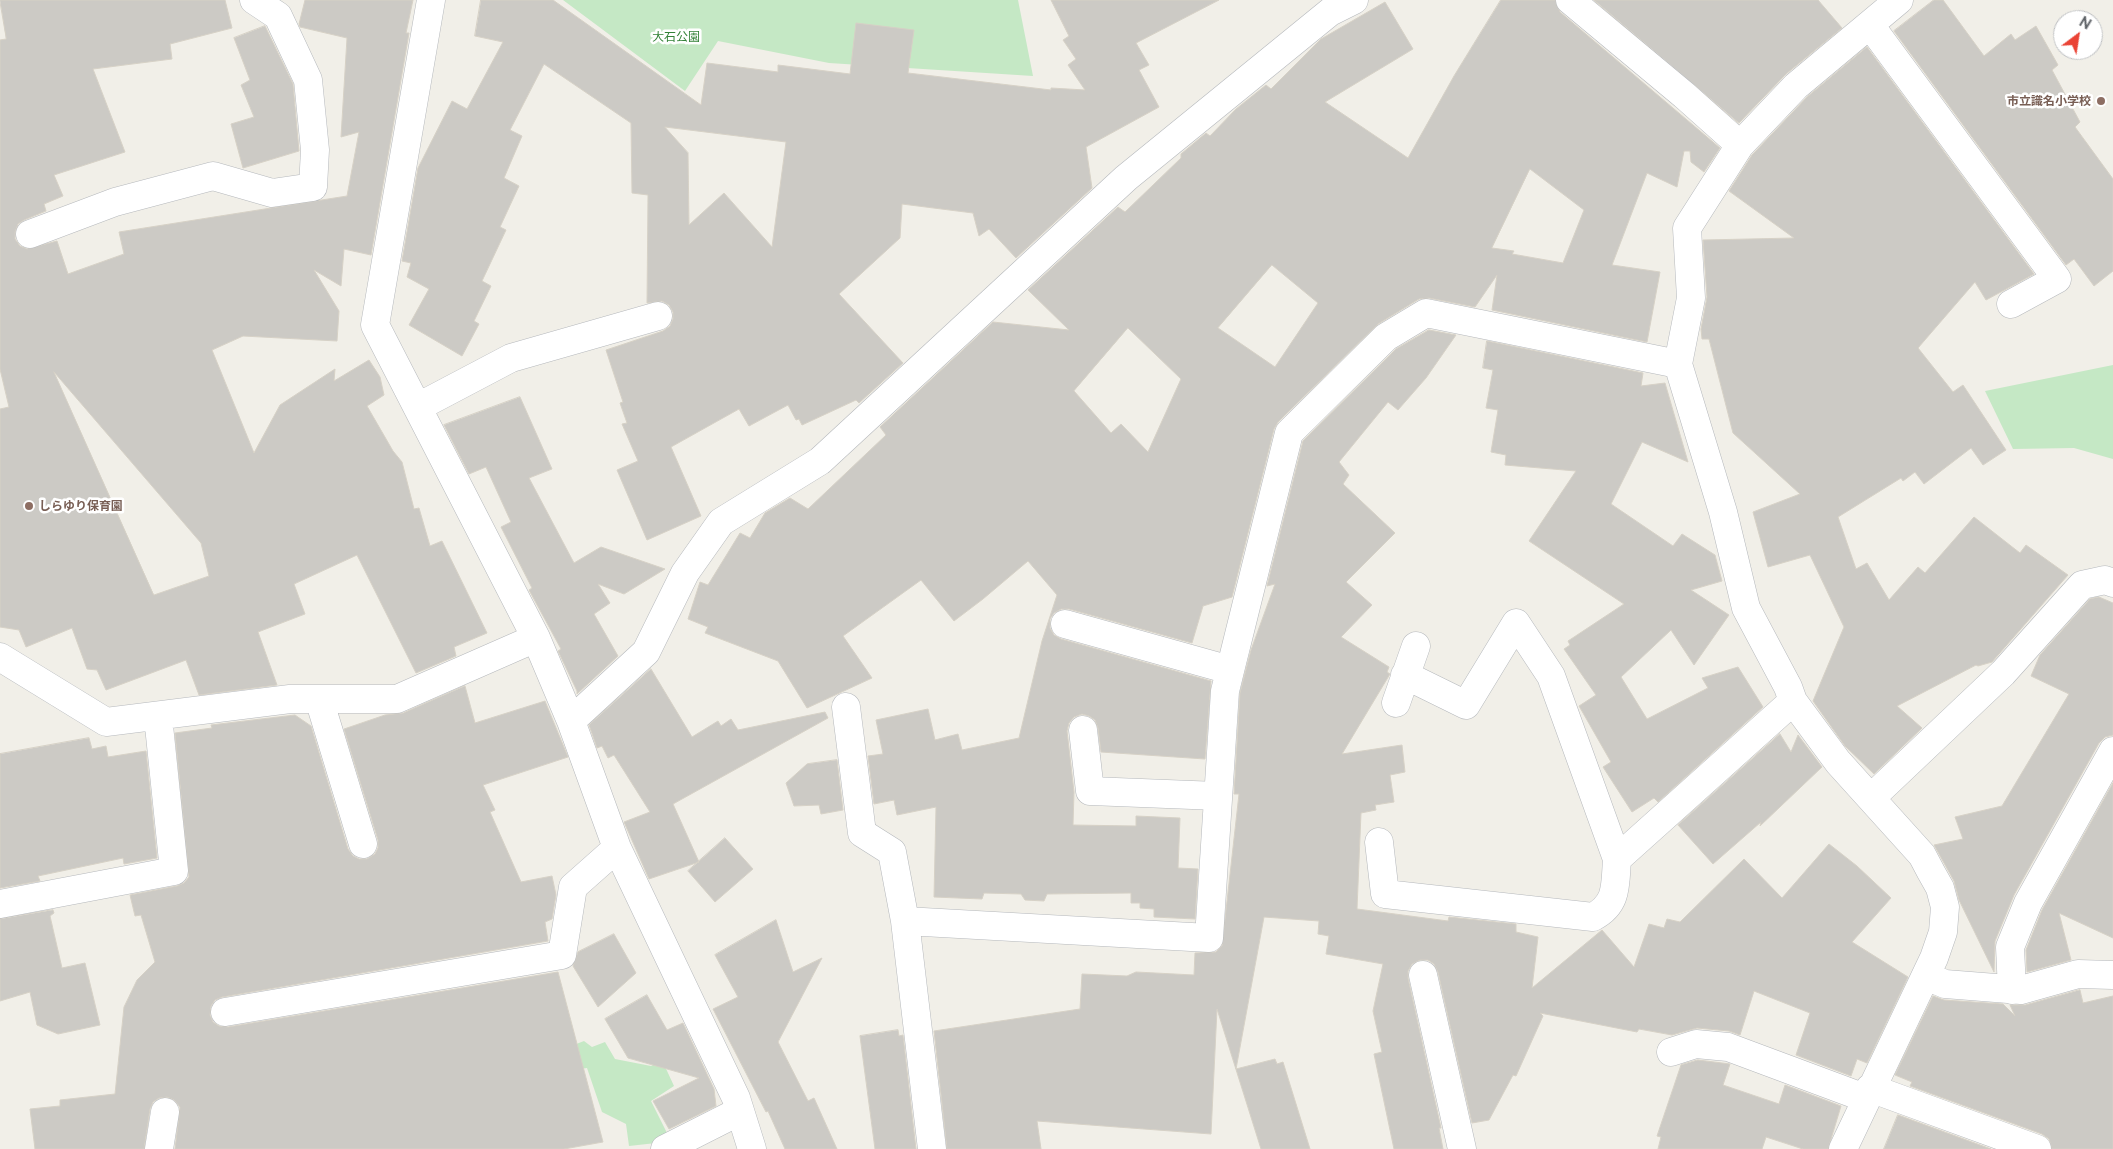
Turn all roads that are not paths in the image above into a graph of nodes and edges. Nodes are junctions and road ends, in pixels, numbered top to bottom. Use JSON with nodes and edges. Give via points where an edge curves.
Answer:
{"nodes":[{"id":1,"x":254,"y":0,"type":"edge"},
{"id":2,"x":431,"y":0,"type":"edge"},
{"id":3,"x":1354,"y":0,"type":"edge"},
{"id":4,"x":1570,"y":0,"type":"edge"},
{"id":5,"x":1899,"y":0,"type":"edge"},
{"id":6,"x":1870,"y":25,"type":"junction"},
{"id":7,"x":1740,"y":145,"type":"junction"},
{"id":8,"x":30,"y":234,"type":"dead end"},
{"id":9,"x":2011,"y":304,"type":"dead end"},
{"id":10,"x":658,"y":316,"type":"dead end"},
{"id":11,"x":1678,"y":364,"type":"junction"},
{"id":12,"x":418,"y":407,"type":"junction"},
{"id":13,"x":2113,"y":583,"type":"edge"},
{"id":14,"x":1065,"y":624,"type":"dead end"},
{"id":15,"x":536,"y":638,"type":"junction"},
{"id":16,"x":1416,"y":646,"type":"dead end"},
{"id":17,"x":0,"y":657,"type":"edge"},
{"id":18,"x":1230,"y":670,"type":"junction"},
{"id":19,"x":1405,"y":674,"type":"junction"},
{"id":20,"x":319,"y":698,"type":"junction"},
{"id":21,"x":1793,"y":700,"type":"junction"},
{"id":22,"x":1396,"y":703,"type":"dead end"},
{"id":23,"x":846,"y":707,"type":"dead end"},
{"id":24,"x":158,"y":716,"type":"junction"},
{"id":25,"x":571,"y":721,"type":"junction"},
{"id":26,"x":1083,"y":730,"type":"dead end"},
{"id":27,"x":2113,"y":751,"type":"edge"},
{"id":28,"x":1218,"y":796,"type":"junction"},
{"id":29,"x":1872,"y":798,"type":"junction"},
{"id":30,"x":1380,"y":842,"type":"dead end"},
{"id":31,"x":363,"y":844,"type":"dead end"},
{"id":32,"x":617,"y":848,"type":"junction"},
{"id":33,"x":1617,"y":859,"type":"junction"},
{"id":34,"x":0,"y":904,"type":"edge"},
{"id":35,"x":905,"y":921,"type":"junction"},
{"id":36,"x":1423,"y":975,"type":"dead end"},
{"id":37,"x":2113,"y":975,"type":"edge"},
{"id":38,"x":1926,"y":976,"type":"junction"},
{"id":39,"x":2012,"y":990,"type":"junction"},
{"id":40,"x":225,"y":1012,"type":"dead end"},
{"id":41,"x":1671,"y":1052,"type":"dead end"},
{"id":42,"x":1868,"y":1093,"type":"junction"},
{"id":43,"x":740,"y":1111,"type":"junction"},
{"id":44,"x":165,"y":1112,"type":"dead end"},
{"id":45,"x":159,"y":1149,"type":"edge"},
{"id":46,"x":665,"y":1149,"type":"edge"},
{"id":47,"x":752,"y":1149,"type":"edge"},
{"id":48,"x":932,"y":1149,"type":"edge"},
{"id":49,"x":1462,"y":1149,"type":"edge"},
{"id":50,"x":1843,"y":1149,"type":"edge"},
{"id":51,"x":2037,"y":1149,"type":"edge"}],
"edges":[{"from":1,"to":8,"type":"street","via":[[278,16],[308,80],[315,150],[313,187],[272,193],[213,176],[116,202]]},
{"from":2,"to":12,"type":"street","via":[[375,324]]},
{"from":3,"to":25,"type":"street","via":[[1330,12],[1126,178],[820,461],[721,522],[685,573],[646,652]]},
{"from":4,"to":7,"type":"street"},
{"from":5,"to":6,"type":"street"},
{"from":6,"to":7,"type":"street","via":[[1796,86]]},
{"from":6,"to":9,"type":"street","via":[[2056,279]]},
{"from":7,"to":11,"type":"street","via":[[1687,228],[1691,298]]},
{"from":10,"to":12,"type":"street","via":[[511,358]]},
{"from":11,"to":18,"type":"street","via":[[1426,313],[1386,337],[1289,433]]},
{"from":11,"to":21,"type":"street","via":[[1723,512],[1746,608]]},
{"from":12,"to":15,"type":"street"},
{"from":13,"to":29,"type":"street","via":[[2105,580],[2082,585],[2003,673]]},
{"from":14,"to":18,"type":"street"},
{"from":15,"to":20,"type":"street","via":[[397,699]]},
{"from":15,"to":25,"type":"street"},
{"from":16,"to":19,"type":"street"},
{"from":17,"to":24,"type":"street","via":[[106,722]]},
{"from":18,"to":28,"type":"street","via":[[1225,690]]},
{"from":19,"to":22,"type":"street"},
{"from":19,"to":33,"type":"street","via":[[1466,706],[1516,623],[1551,676]]},
{"from":20,"to":24,"type":"street"},
{"from":20,"to":31,"type":"street"},
{"from":21,"to":29,"type":"street","via":[[1838,762]]},
{"from":21,"to":33,"type":"street"},
{"from":23,"to":35,"type":"street","via":[[862,833],[892,852]]},
{"from":24,"to":34,"type":"street","via":[[174,871]]},
{"from":25,"to":32,"type":"street"},
{"from":26,"to":28,"type":"street","via":[[1090,791]]},
{"from":27,"to":39,"type":"street","via":[[2028,903],[2010,948]]},
{"from":28,"to":35,"type":"street","via":[[1209,938]]},
{"from":29,"to":38,"type":"street","via":[[1922,855],[1940,888],[1945,907],[1943,932]]},
{"from":30,"to":33,"type":"street","via":[[1385,894],[1593,917],[1604,911],[1613,898]]},
{"from":32,"to":40,"type":"street","via":[[573,887],[562,956]]},
{"from":32,"to":43,"type":"street"},
{"from":35,"to":48,"type":"street"},
{"from":36,"to":49,"type":"street"},
{"from":37,"to":39,"type":"street","via":[[2078,974]]},
{"from":38,"to":39,"type":"street","via":[[1946,984]]},
{"from":38,"to":42,"type":"street"},
{"from":41,"to":42,"type":"street","via":[[1696,1044],[1728,1047]]},
{"from":42,"to":50,"type":"street"},
{"from":42,"to":51,"type":"street"},
{"from":43,"to":46,"type":"street"},
{"from":43,"to":47,"type":"street"},
{"from":44,"to":45,"type":"street"}]}
